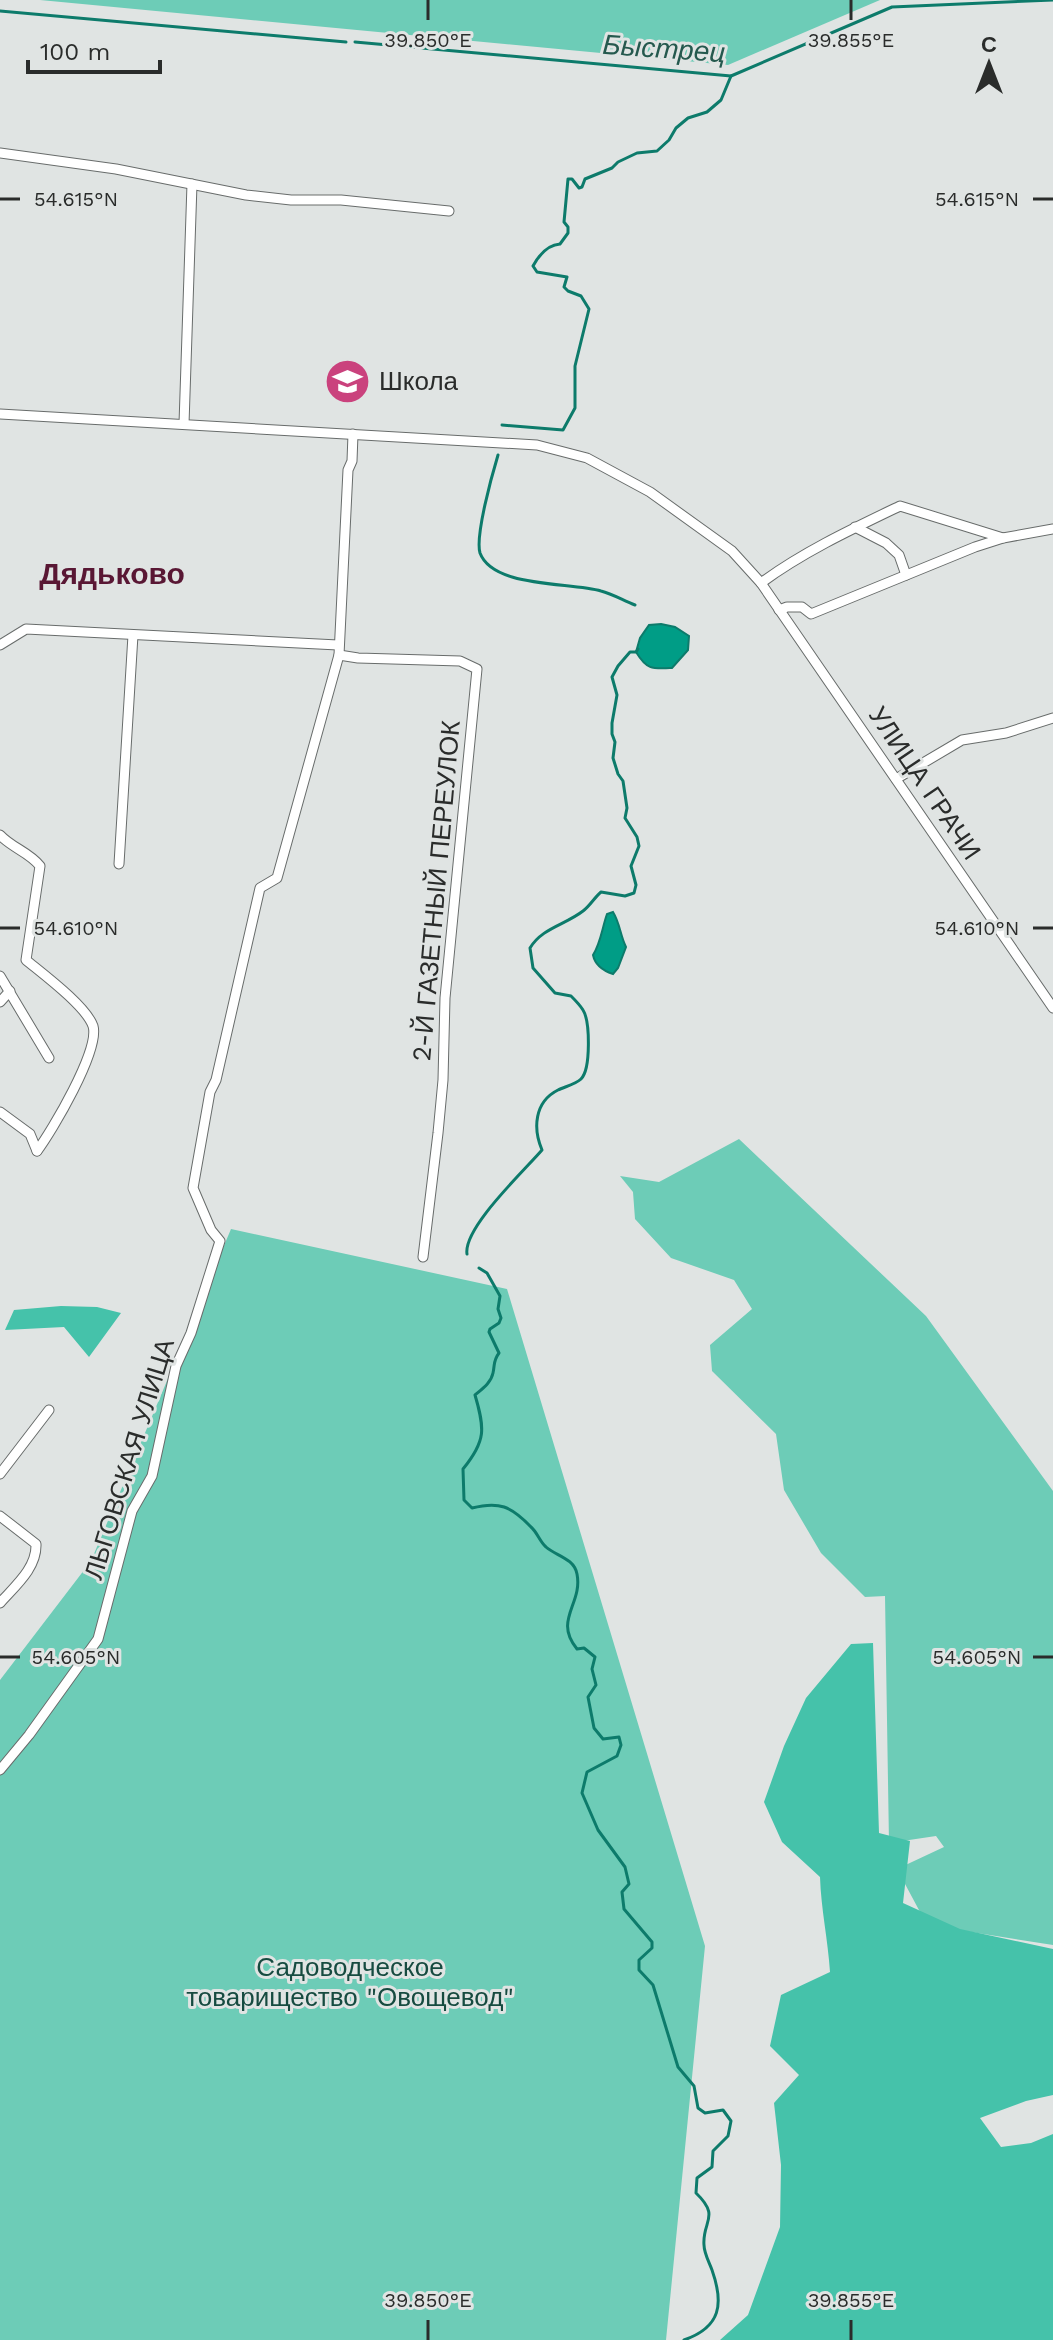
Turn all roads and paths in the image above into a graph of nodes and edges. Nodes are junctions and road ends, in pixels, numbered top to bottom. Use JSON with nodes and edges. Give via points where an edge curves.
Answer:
{"nodes":[{"id":1,"x":0,"y":153,"type":"edge"},
{"id":2,"x":192,"y":184,"type":"junction"},
{"id":3,"x":449,"y":211,"type":"dead end"},
{"id":4,"x":0,"y":414,"type":"edge"},
{"id":5,"x":184,"y":424,"type":"junction"},
{"id":6,"x":353,"y":434,"type":"junction"},
{"id":7,"x":855,"y":527,"type":"junction"},
{"id":8,"x":1053,"y":529,"type":"edge"},
{"id":9,"x":1003,"y":538,"type":"junction"},
{"id":10,"x":906,"y":575,"type":"junction"},
{"id":11,"x":761,"y":583,"type":"junction"},
{"id":12,"x":779,"y":610,"type":"junction"},
{"id":13,"x":133,"y":635,"type":"junction"},
{"id":14,"x":0,"y":645,"type":"edge"},
{"id":15,"x":338,"y":650,"type":"junction"},
{"id":16,"x":1053,"y":718,"type":"edge"},
{"id":17,"x":896,"y":779,"type":"junction"},
{"id":18,"x":0,"y":835,"type":"edge"},
{"id":19,"x":119,"y":864,"type":"dead end"},
{"id":20,"x":0,"y":976,"type":"edge"},
{"id":21,"x":10,"y":991,"type":"junction"},
{"id":22,"x":0,"y":1002,"type":"edge"},
{"id":23,"x":1053,"y":1008,"type":"edge"},
{"id":24,"x":49,"y":1058,"type":"dead end"},
{"id":25,"x":0,"y":1112,"type":"edge"},
{"id":26,"x":423,"y":1257,"type":"dead end"},
{"id":27,"x":49,"y":1410,"type":"dead end"},
{"id":28,"x":0,"y":1474,"type":"edge"},
{"id":29,"x":0,"y":1516,"type":"edge"},
{"id":30,"x":0,"y":1603,"type":"edge"},
{"id":31,"x":0,"y":1770,"type":"edge"}],
"edges":[{"from":1,"to":2,"type":"street"},
{"from":2,"to":3,"type":"street","via":[[291,200]]},
{"from":2,"to":5,"type":"street"},
{"from":4,"to":5,"type":"street","name":"УЛИЦА ГРАЧИ"},
{"from":5,"to":6,"type":"street","name":"УЛИЦА ГРАЧИ"},
{"from":6,"to":11,"type":"street","name":"УЛИЦА ГРАЧИ","via":[[537,445],[587,458],[650,492],[732,551]]},
{"from":6,"to":15,"type":"street"},
{"from":7,"to":9,"type":"street","via":[[900,506]]},
{"from":7,"to":10,"type":"street","via":[[899,555]]},
{"from":7,"to":11,"type":"street"},
{"from":8,"to":9,"type":"street"},
{"from":9,"to":10,"type":"street"},
{"from":10,"to":12,"type":"street","via":[[811,614],[802,607]]},
{"from":11,"to":12,"type":"street","name":"УЛИЦА ГРАЧИ"},
{"from":12,"to":17,"type":"street","name":"УЛИЦА ГРАЧИ"},
{"from":13,"to":14,"type":"street","via":[[26,629]]},
{"from":13,"to":15,"type":"street"},
{"from":13,"to":19,"type":"street"},
{"from":15,"to":26,"type":"street","name":"2-Й ГАЗЕТНЫЙ ПЕРЕУЛОК","via":[[358,658],[460,661],[477,669]]},
{"from":15,"to":31,"type":"street","name":"ЛЬГОВСКАЯ УЛИЦА","via":[[277,878],[260,888],[210,1092],[193,1188],[220,1241],[176,1366],[152,1476],[132,1511],[98,1639]]},
{"from":16,"to":17,"type":"street","via":[[962,740]]},
{"from":17,"to":23,"type":"street","name":"УЛИЦА ГРАЧИ"},
{"from":18,"to":25,"type":"street","via":[[40,866],[26,960],[72,998],[93,1026],[93,1040],[72,1094],[37,1151],[30,1134]]},
{"from":20,"to":21,"type":"street"},
{"from":21,"to":22,"type":"street"},
{"from":21,"to":24,"type":"street"},
{"from":27,"to":28,"type":"street"},
{"from":29,"to":30,"type":"street","via":[[36,1544],[37,1556]]}]}
